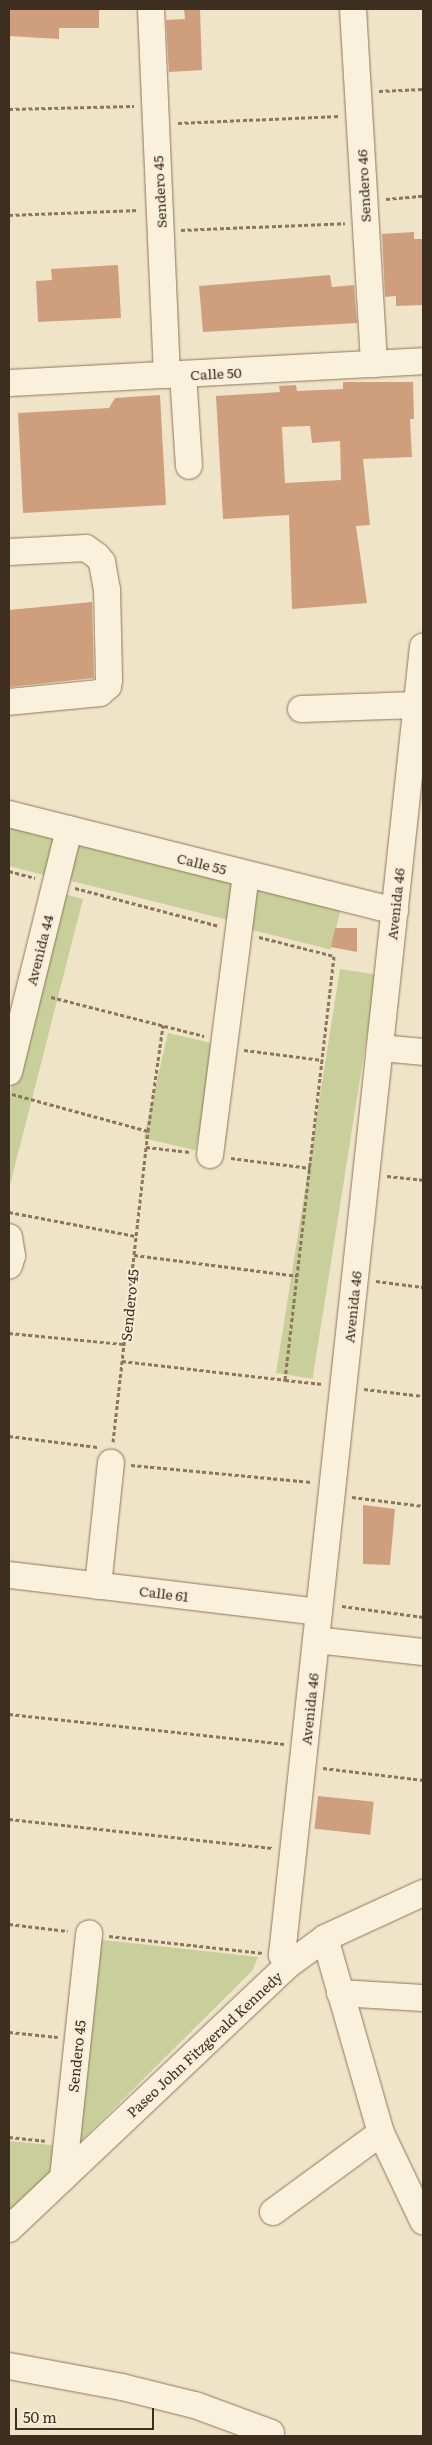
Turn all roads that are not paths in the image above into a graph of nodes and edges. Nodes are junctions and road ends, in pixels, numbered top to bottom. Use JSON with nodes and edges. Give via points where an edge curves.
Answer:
{"nodes":[{"id":1,"x":151,"y":9,"type":"edge"},
{"id":2,"x":353,"y":9,"type":"edge"},
{"id":3,"x":423,"y":361,"type":"edge"},
{"id":4,"x":374,"y":364,"type":"junction"},
{"id":5,"x":175,"y":374,"type":"junction"},
{"id":6,"x":9,"y":383,"type":"edge"},
{"id":7,"x":189,"y":466,"type":"dead end"},
{"id":8,"x":9,"y":552,"type":"edge"},
{"id":9,"x":423,"y":647,"type":"edge"},
{"id":10,"x":9,"y":702,"type":"edge"},
{"id":11,"x":417,"y":705,"type":"junction"},
{"id":12,"x":300,"y":709,"type":"dead end"},
{"id":13,"x":9,"y":814,"type":"edge"},
{"id":14,"x":69,"y":829,"type":"junction"},
{"id":15,"x":246,"y":874,"type":"junction"},
{"id":16,"x":395,"y":911,"type":"junction"},
{"id":17,"x":380,"y":1048,"type":"junction"},
{"id":18,"x":423,"y":1052,"type":"edge"},
{"id":19,"x":9,"y":1072,"type":"edge"},
{"id":20,"x":210,"y":1155,"type":"dead end"},
{"id":21,"x":9,"y":1237,"type":"edge"},
{"id":22,"x":9,"y":1266,"type":"edge"},
{"id":23,"x":112,"y":1456,"type":"road end"},
{"id":24,"x":9,"y":1575,"type":"edge"},
{"id":25,"x":98,"y":1586,"type":"junction"},
{"id":26,"x":320,"y":1608,"type":"junction"},
{"id":27,"x":316,"y":1640,"type":"junction"},
{"id":28,"x":423,"y":1652,"type":"edge"},
{"id":29,"x":423,"y":1893,"type":"edge"},
{"id":30,"x":89,"y":1933,"type":"road end"},
{"id":31,"x":325,"y":1938,"type":"junction"},
{"id":32,"x":285,"y":1960,"type":"junction"},
{"id":33,"x":340,"y":1993,"type":"junction"},
{"id":34,"x":423,"y":1998,"type":"edge"},
{"id":35,"x":382,"y":2133,"type":"junction"},
{"id":36,"x":63,"y":2178,"type":"junction"},
{"id":37,"x":273,"y":2212,"type":"dead end"},
{"id":38,"x":423,"y":2221,"type":"edge"},
{"id":39,"x":9,"y":2229,"type":"edge"},
{"id":40,"x":9,"y":2366,"type":"edge"},
{"id":41,"x":271,"y":2433,"type":"dead end"}],
"edges":[{"from":1,"to":5,"type":"street","name":"Sendero 45","via":[[160,220]]},
{"from":2,"to":4,"type":"street","name":"Sendero 46"},
{"from":3,"to":4,"type":"street","name":"Calle 50"},
{"from":4,"to":5,"type":"street","name":"Calle 50"},
{"from":5,"to":6,"type":"street","name":"Calle 50"},
{"from":5,"to":7,"type":"street","name":"Sendero 45"},
{"from":8,"to":10,"type":"street","via":[[86,548],[98,556],[107,589],[109,680],[100,694]]},
{"from":9,"to":11,"type":"street","name":"Avenida 46"},
{"from":11,"to":12,"type":"street"},
{"from":11,"to":16,"type":"street","name":"Avenida 46"},
{"from":13,"to":14,"type":"street","name":"Calle 55"},
{"from":14,"to":15,"type":"street","name":"Calle 55"},
{"from":14,"to":19,"type":"street","name":"Avenida 44"},
{"from":15,"to":16,"type":"street","name":"Calle 55"},
{"from":15,"to":20,"type":"street"},
{"from":16,"to":17,"type":"street","name":"Avenida 46"},
{"from":17,"to":18,"type":"street"},
{"from":17,"to":26,"type":"street","name":"Avenida 46"},
{"from":21,"to":22,"type":"street","via":[[12,1256]]},
{"from":23,"to":25,"type":"street"},
{"from":24,"to":25,"type":"street","name":"Calle 61"},
{"from":25,"to":26,"type":"street","name":"Calle 61"},
{"from":26,"to":27,"type":"street","name":"Avenida 46"},
{"from":27,"to":28,"type":"street"},
{"from":27,"to":32,"type":"street","name":"Avenida 46"},
{"from":29,"to":31,"type":"street","name":"Paseo John Fitzgerald Kennedy"},
{"from":30,"to":36,"type":"street","name":"Sendero 45"},
{"from":31,"to":32,"type":"street","name":"Paseo John Fitzgerald Kennedy"},
{"from":31,"to":33,"type":"street"},
{"from":32,"to":36,"type":"street","name":"Paseo John Fitzgerald Kennedy"},
{"from":33,"to":34,"type":"street"},
{"from":33,"to":35,"type":"street"},
{"from":35,"to":37,"type":"street"},
{"from":35,"to":38,"type":"street"},
{"from":36,"to":39,"type":"street","name":"Paseo John Fitzgerald Kennedy"},
{"from":40,"to":41,"type":"street","via":[[122,2387],[195,2405]]}]}
